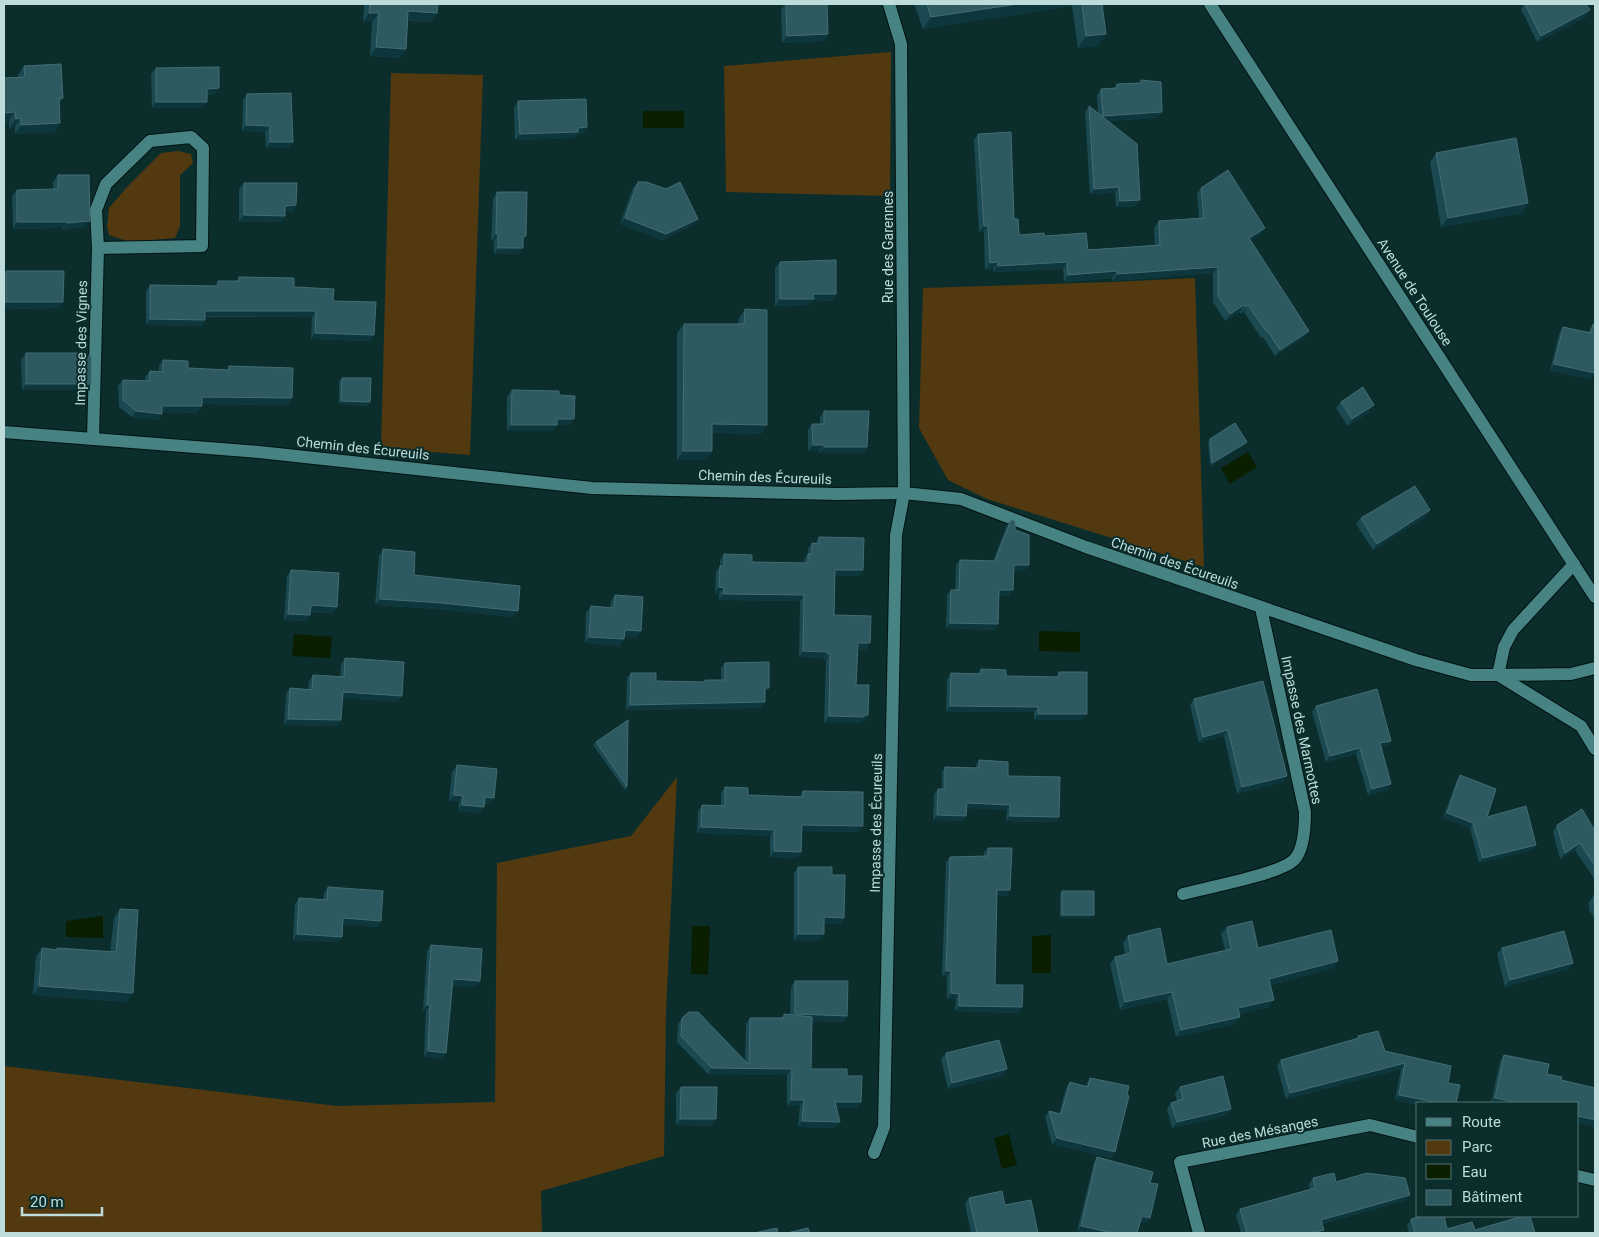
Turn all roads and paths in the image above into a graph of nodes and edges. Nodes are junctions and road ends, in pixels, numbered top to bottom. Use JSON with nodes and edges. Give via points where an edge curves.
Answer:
{"nodes":[{"id":1,"x":889,"y":4,"type":"edge"},
{"id":2,"x":1210,"y":4,"type":"edge"},
{"id":3,"x":98,"y":248,"type":"junction"},
{"id":4,"x":4,"y":432,"type":"edge"},
{"id":5,"x":93,"y":439,"type":"junction"},
{"id":6,"x":904,"y":493,"type":"junction"},
{"id":7,"x":1574,"y":564,"type":"junction"},
{"id":8,"x":1595,"y":597,"type":"edge"},
{"id":9,"x":1261,"y":608,"type":"junction"},
{"id":10,"x":1595,"y":668,"type":"edge"},
{"id":11,"x":1498,"y":675,"type":"junction"},
{"id":12,"x":1595,"y":749,"type":"edge"},
{"id":13,"x":1183,"y":894,"type":"dead end"},
{"id":14,"x":1416,"y":1136,"type":"edge"},
{"id":15,"x":874,"y":1153,"type":"dead end"},
{"id":16,"x":1579,"y":1176,"type":"edge"},
{"id":17,"x":1595,"y":1180,"type":"edge"},
{"id":18,"x":1199,"y":1233,"type":"edge"}],
"edges":[{"from":1,"to":6,"type":"street","name":"Rue des Garennes","via":[[901,44]]},
{"from":2,"to":7,"type":"street","name":"Avenue de Toulouse"},
{"from":3,"to":3,"type":"street","name":"Impasse des Vignes","via":[[202,246],[203,148],[191,137],[150,141],[106,184],[96,210]]},
{"from":3,"to":5,"type":"street","name":"Impasse des Vignes"},
{"from":4,"to":5,"type":"street","name":"Chemin des Écureuils"},
{"from":5,"to":6,"type":"street","name":"Chemin des Écureuils","via":[[259,452],[592,488]]},
{"from":6,"to":9,"type":"street","name":"Chemin des Écureuils","via":[[962,499],[1086,548]]},
{"from":6,"to":15,"type":"street","name":"Impasse des Écureuils","via":[[896,535],[884,1126]]},
{"from":7,"to":8,"type":"street","name":"Avenue de Toulouse"},
{"from":7,"to":11,"type":"street","via":[[1513,630],[1504,648]]},
{"from":9,"to":11,"type":"street","name":"Chemin des Écureuils","via":[[1416,660],[1471,675]]},
{"from":9,"to":13,"type":"street","name":"Impasse des Marmottes","via":[[1305,812],[1304,839],[1295,860],[1277,870]]},
{"from":10,"to":11,"type":"street","name":"Chemin des Écureuils","via":[[1571,674]]},
{"from":11,"to":12,"type":"street","via":[[1581,726]]},
{"from":14,"to":18,"type":"street","name":"Rue des Mésanges","via":[[1370,1125],[1180,1162]]},
{"from":16,"to":17,"type":"street"}]}
